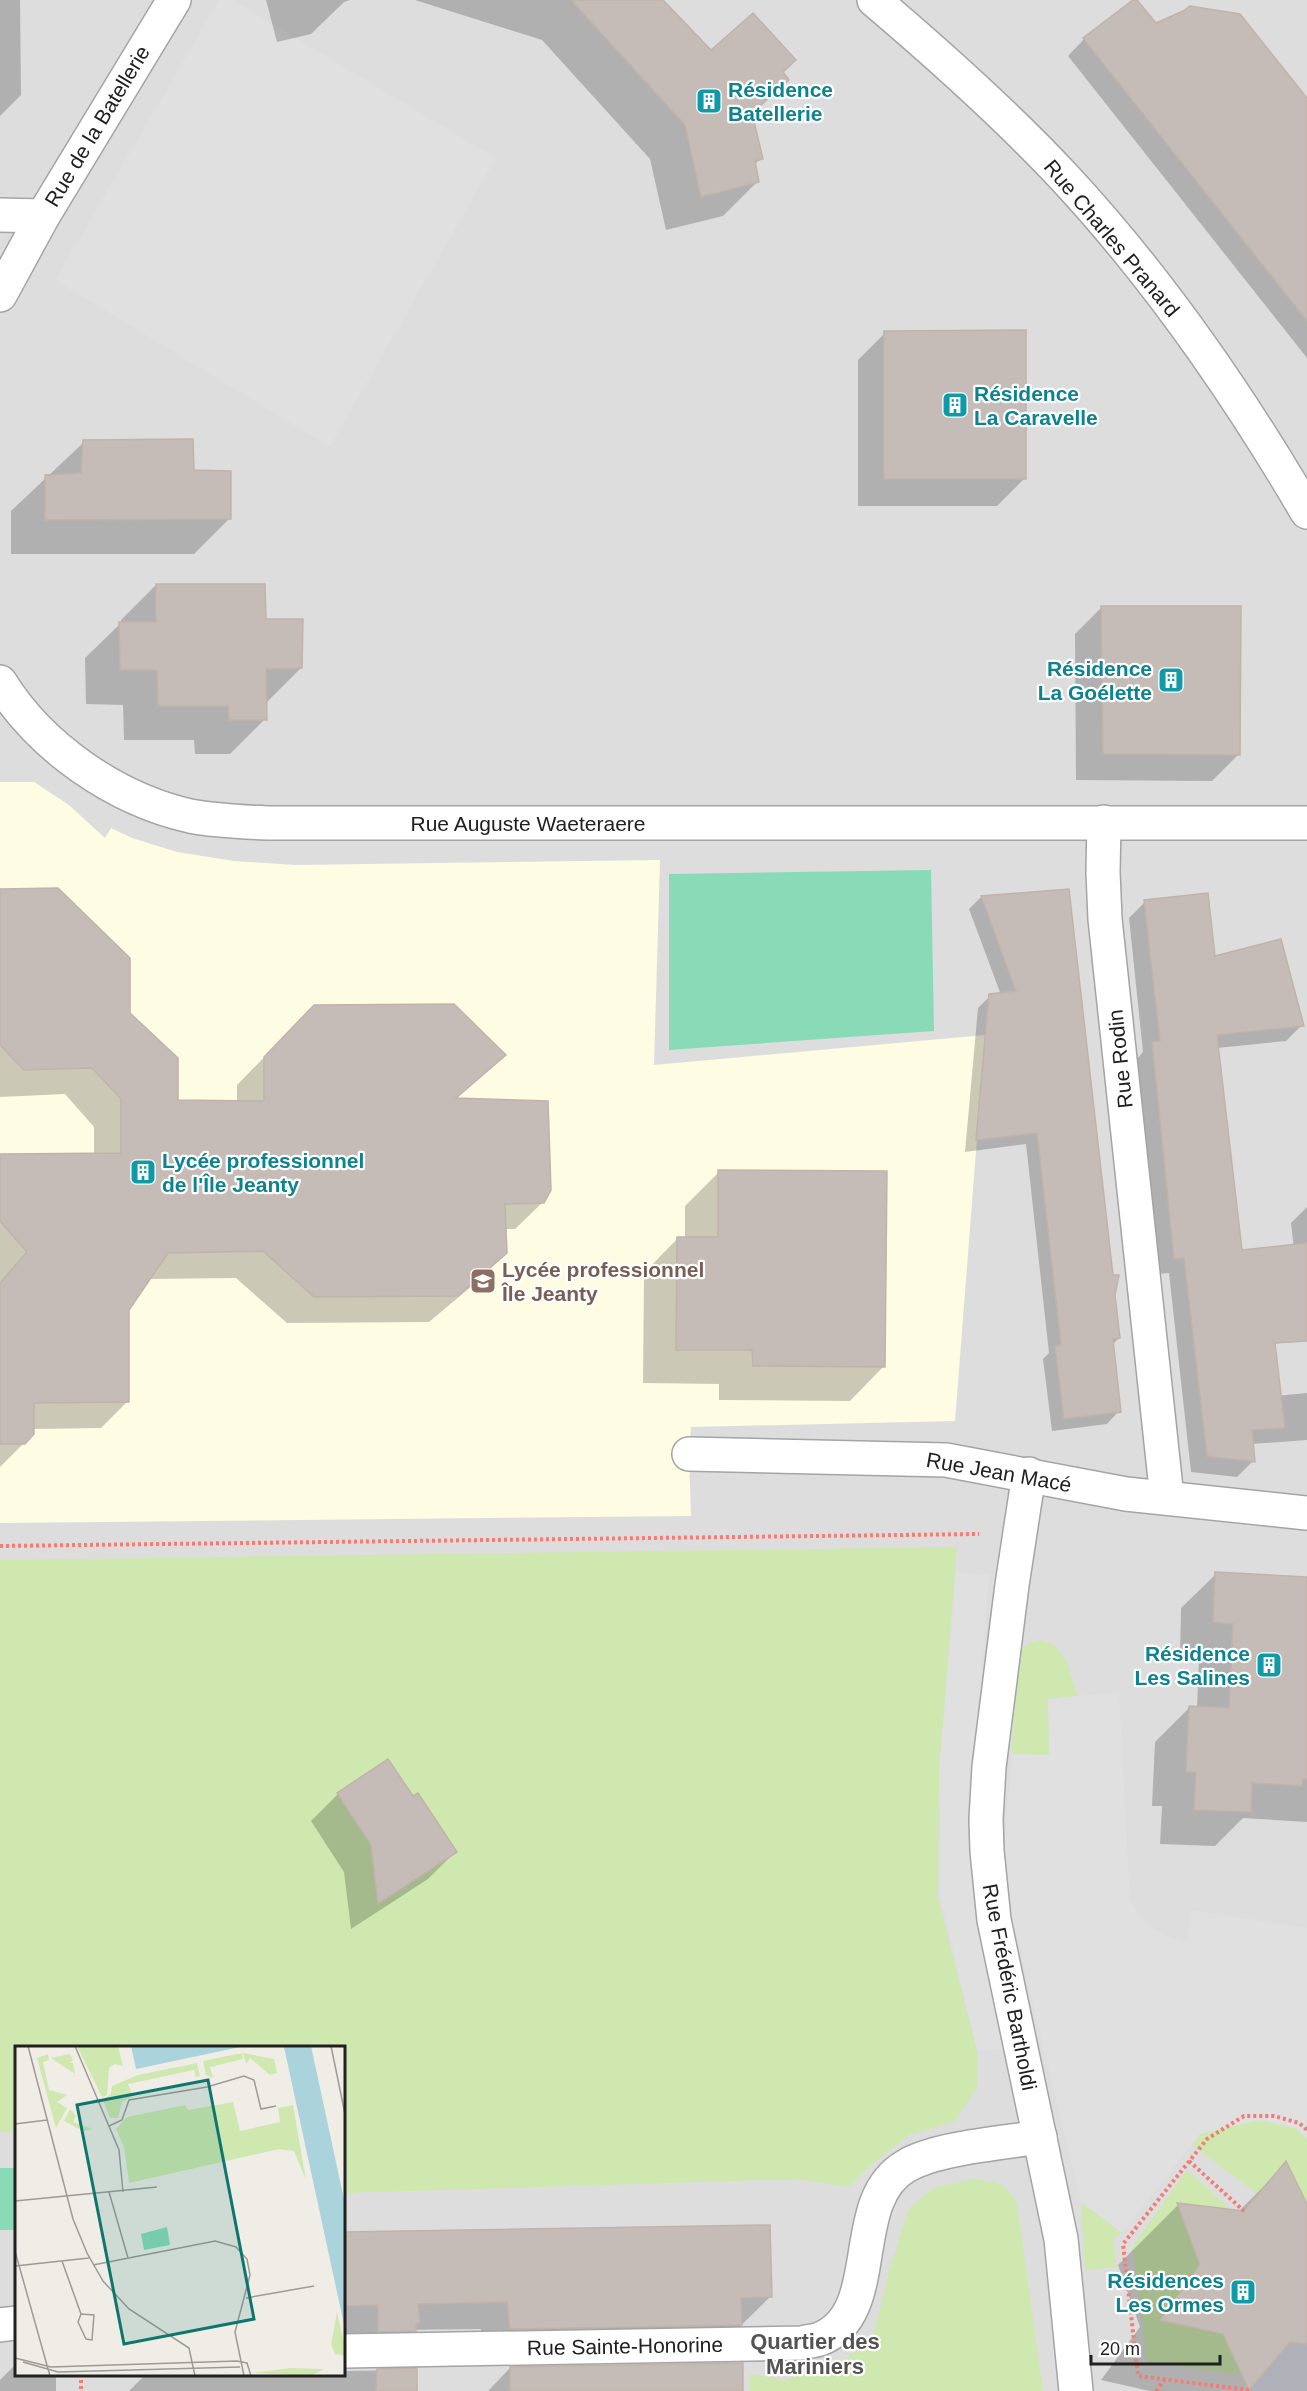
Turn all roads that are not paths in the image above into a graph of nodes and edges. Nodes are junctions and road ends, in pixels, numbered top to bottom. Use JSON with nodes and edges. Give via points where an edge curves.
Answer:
{"nodes":[{"id":1,"x":174,"y":0,"type":"edge"},
{"id":2,"x":874,"y":0,"type":"edge"},
{"id":3,"x":0,"y":215,"type":"edge"},
{"id":4,"x":43,"y":216,"type":"junction"},
{"id":5,"x":0,"y":295,"type":"edge"},
{"id":6,"x":1307,"y":512,"type":"edge"},
{"id":7,"x":0,"y":682,"type":"edge"},
{"id":8,"x":1104,"y":822,"type":"junction"},
{"id":9,"x":1307,"y":823,"type":"edge"},
{"id":10,"x":689,"y":1454,"type":"dead end"},
{"id":11,"x":1029,"y":1474,"type":"junction"},
{"id":12,"x":1167,"y":1498,"type":"junction"},
{"id":13,"x":1307,"y":1513,"type":"edge"},
{"id":14,"x":1040,"y":2137,"type":"junction"},
{"id":15,"x":15,"y":2323,"type":"edge"},
{"id":16,"x":0,"y":2325,"type":"edge"},
{"id":17,"x":345,"y":2351,"type":"edge"},
{"id":18,"x":1076,"y":2391,"type":"edge"}],
"edges":[{"from":1,"to":4,"type":"street","name":"Rue de la Batellerie"},
{"from":2,"to":6,"type":"street","name":"Rue Charles Pranard","via":[[1005,117],[1134,259],[1220,375]]},
{"from":3,"to":4,"type":"street","name":"Rue de la Batellerie"},
{"from":4,"to":5,"type":"street"},
{"from":7,"to":8,"type":"street","name":"Rue Auguste Waeteraere","via":[[38,731],[94,773],[145,802],[214,820]]},
{"from":8,"to":9,"type":"street"},
{"from":8,"to":12,"type":"street","name":"Rue Rodin","via":[[1105,919]]},
{"from":10,"to":11,"type":"street","name":"Rue Jean Macé","via":[[920,1457]]},
{"from":11,"to":12,"type":"street","name":"Rue Jean Macé"},
{"from":11,"to":14,"type":"street","name":"Rue Frédéric Bartholdi","via":[[1012,1585],[986,1819],[994,1920]]},
{"from":12,"to":13,"type":"street","name":"Rue Jean Macé"},
{"from":14,"to":17,"type":"street","name":"Rue Sainte-Honorine","via":[[938,2154],[904,2167],[890,2180],[872,2216],[852,2308],[833,2331],[820,2339],[802,2343]]},
{"from":14,"to":18,"type":"street","name":"Rue Frédéric Bartholdi","via":[[1062,2248]]},
{"from":15,"to":16,"type":"street"}]}
